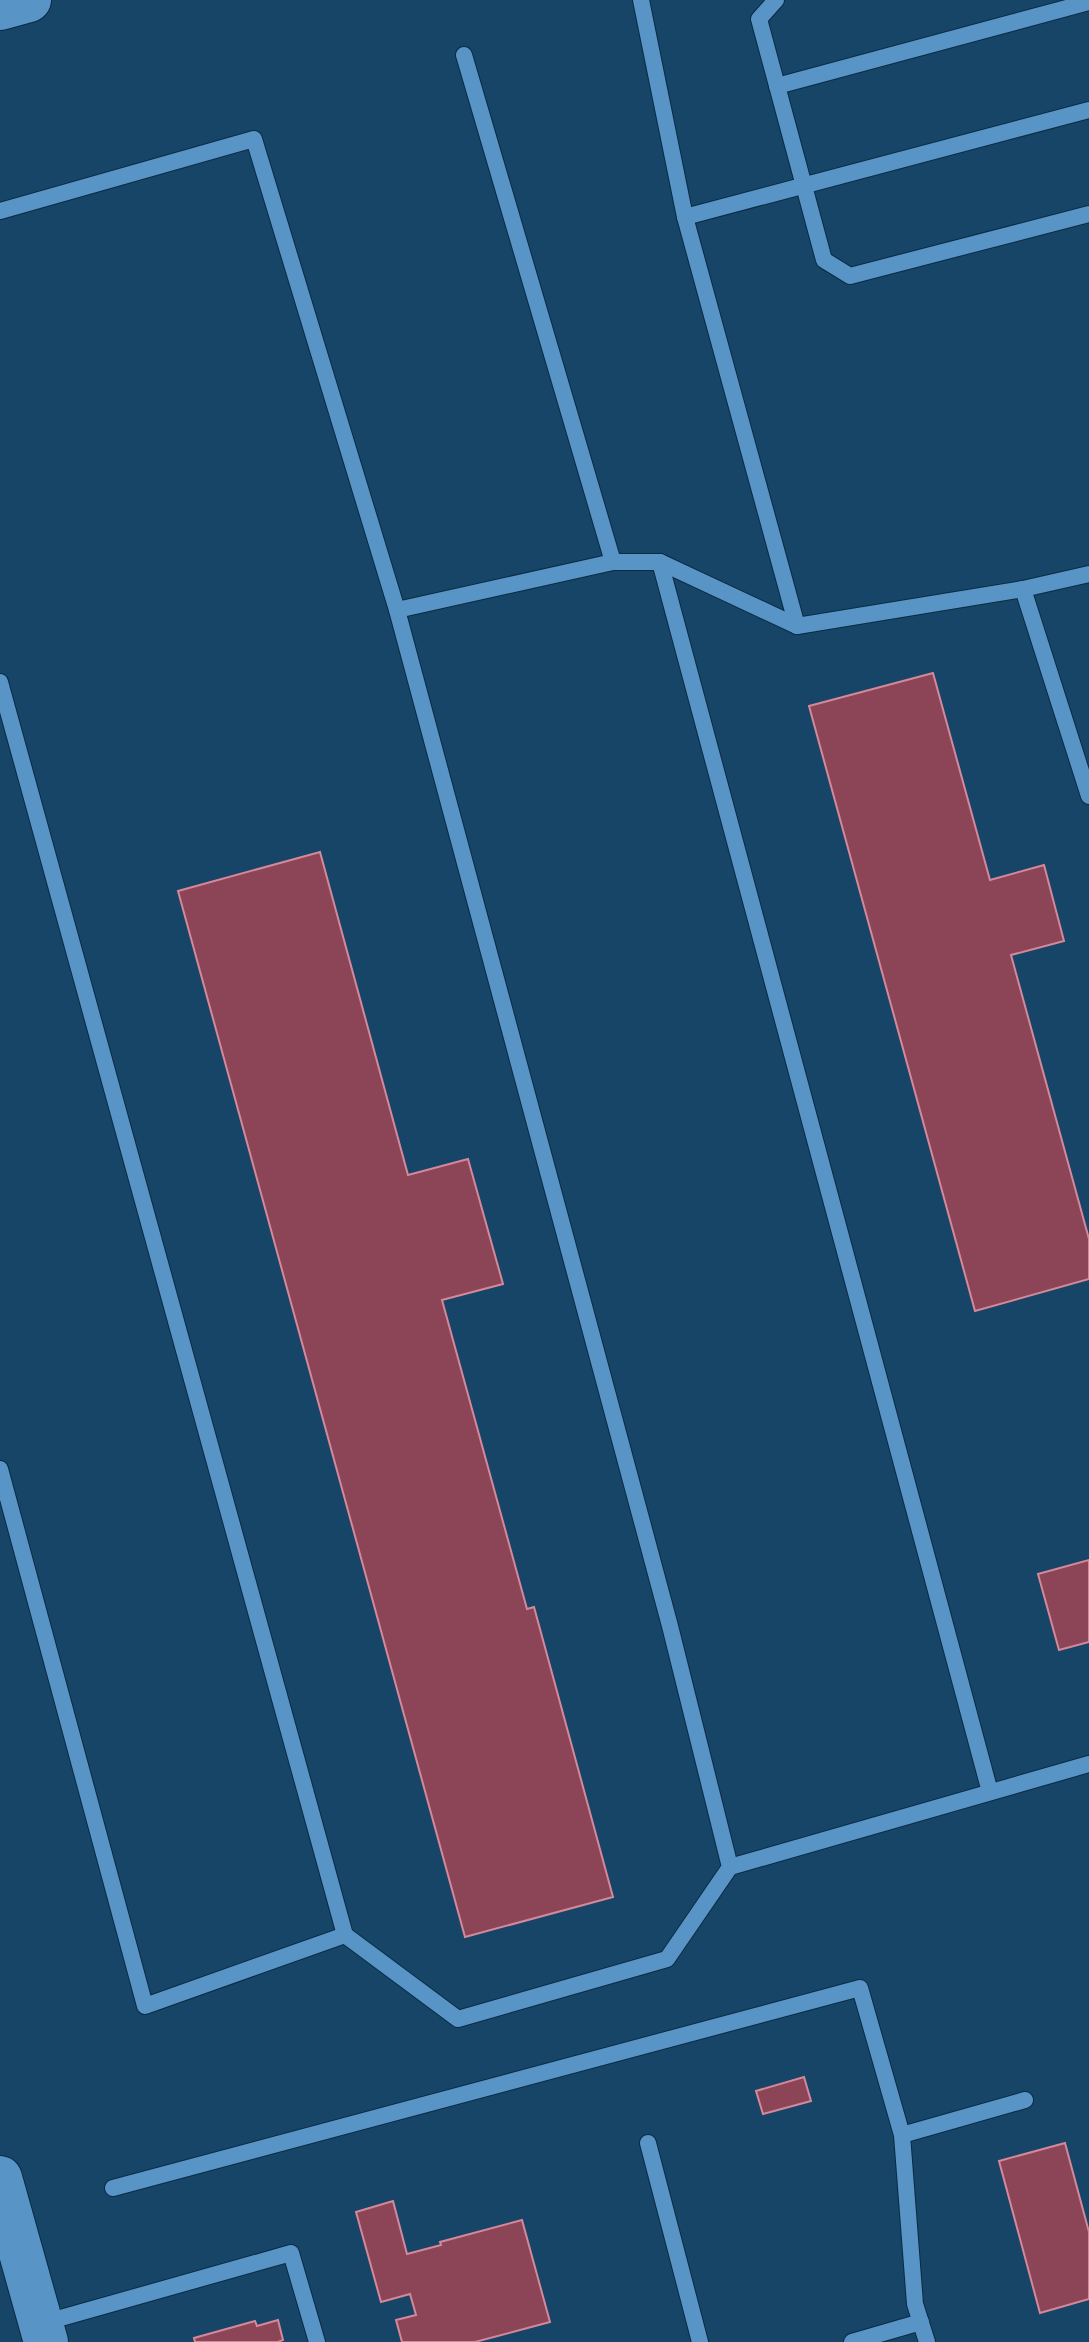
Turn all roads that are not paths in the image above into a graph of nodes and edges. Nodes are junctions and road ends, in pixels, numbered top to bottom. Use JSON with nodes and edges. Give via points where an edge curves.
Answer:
{"nodes":[{"id":1,"x":29,"y":0,"type":"edge"},
{"id":2,"x":641,"y":0,"type":"edge"},
{"id":3,"x":776,"y":0,"type":"edge"},
{"id":4,"x":1089,"y":2,"type":"edge"},
{"id":5,"x":0,"y":8,"type":"edge"},
{"id":6,"x":464,"y":55,"type":"dead end"},
{"id":7,"x":777,"y":86,"type":"junction"},
{"id":8,"x":1089,"y":110,"type":"edge"},
{"id":9,"x":805,"y":187,"type":"junction"},
{"id":10,"x":0,"y":211,"type":"edge"},
{"id":11,"x":1089,"y":214,"type":"edge"},
{"id":12,"x":685,"y":217,"type":"junction"},
{"id":13,"x":613,"y":562,"type":"junction"},
{"id":14,"x":660,"y":562,"type":"junction"},
{"id":15,"x":1089,"y":574,"type":"edge"},
{"id":16,"x":1023,"y":589,"type":"junction"},
{"id":17,"x":397,"y":610,"type":"junction"},
{"id":18,"x":797,"y":626,"type":"junction"},
{"id":19,"x":0,"y":682,"type":"edge"},
{"id":20,"x":1089,"y":796,"type":"edge"},
{"id":21,"x":0,"y":1469,"type":"edge"},
{"id":22,"x":1089,"y":1764,"type":"edge"},
{"id":23,"x":990,"y":1792,"type":"junction"},
{"id":24,"x":730,"y":1867,"type":"junction"},
{"id":25,"x":345,"y":1935,"type":"junction"},
{"id":26,"x":1025,"y":2100,"type":"dead end"},
{"id":27,"x":902,"y":2135,"type":"junction"},
{"id":28,"x":648,"y":2143,"type":"dead end"},
{"id":29,"x":0,"y":2178,"type":"edge"},
{"id":30,"x":113,"y":2188,"type":"dead end"},
{"id":31,"x":921,"y":2322,"type":"junction"},
{"id":32,"x":44,"y":2333,"type":"edge"},
{"id":33,"x":317,"y":2342,"type":"edge"},
{"id":34,"x":700,"y":2342,"type":"edge"},
{"id":35,"x":852,"y":2342,"type":"edge"},
{"id":36,"x":927,"y":2342,"type":"edge"}],
"edges":[{"from":1,"to":5,"type":"main road"},
{"from":2,"to":12,"type":"lane"},
{"from":3,"to":7,"type":"lane","via":[[759,19]]},
{"from":4,"to":7,"type":"lane"},
{"from":6,"to":13,"type":"lane"},
{"from":7,"to":9,"type":"lane"},
{"from":8,"to":9,"type":"lane"},
{"from":9,"to":11,"type":"lane","via":[[824,260],[850,276]]},
{"from":9,"to":12,"type":"lane"},
{"from":10,"to":17,"type":"lane","via":[[254,139]]},
{"from":12,"to":18,"type":"lane"},
{"from":13,"to":14,"type":"lane"},
{"from":13,"to":17,"type":"lane"},
{"from":14,"to":18,"type":"lane"},
{"from":14,"to":23,"type":"lane"},
{"from":15,"to":16,"type":"lane"},
{"from":16,"to":18,"type":"lane"},
{"from":16,"to":20,"type":"lane"},
{"from":17,"to":24,"type":"lane"},
{"from":19,"to":25,"type":"lane"},
{"from":21,"to":25,"type":"lane","via":[[145,2006]]},
{"from":22,"to":23,"type":"lane"},
{"from":23,"to":24,"type":"lane"},
{"from":24,"to":25,"type":"lane","via":[[667,1959],[458,2019]]},
{"from":26,"to":27,"type":"lane"},
{"from":27,"to":30,"type":"lane","via":[[860,1988]]},
{"from":27,"to":31,"type":"lane","via":[[915,2304]]},
{"from":28,"to":34,"type":"lane"},
{"from":29,"to":32,"type":"main road"},
{"from":31,"to":35,"type":"lane"},
{"from":31,"to":36,"type":"lane"},
{"from":32,"to":33,"type":"lane","via":[[291,2253]]}]}
